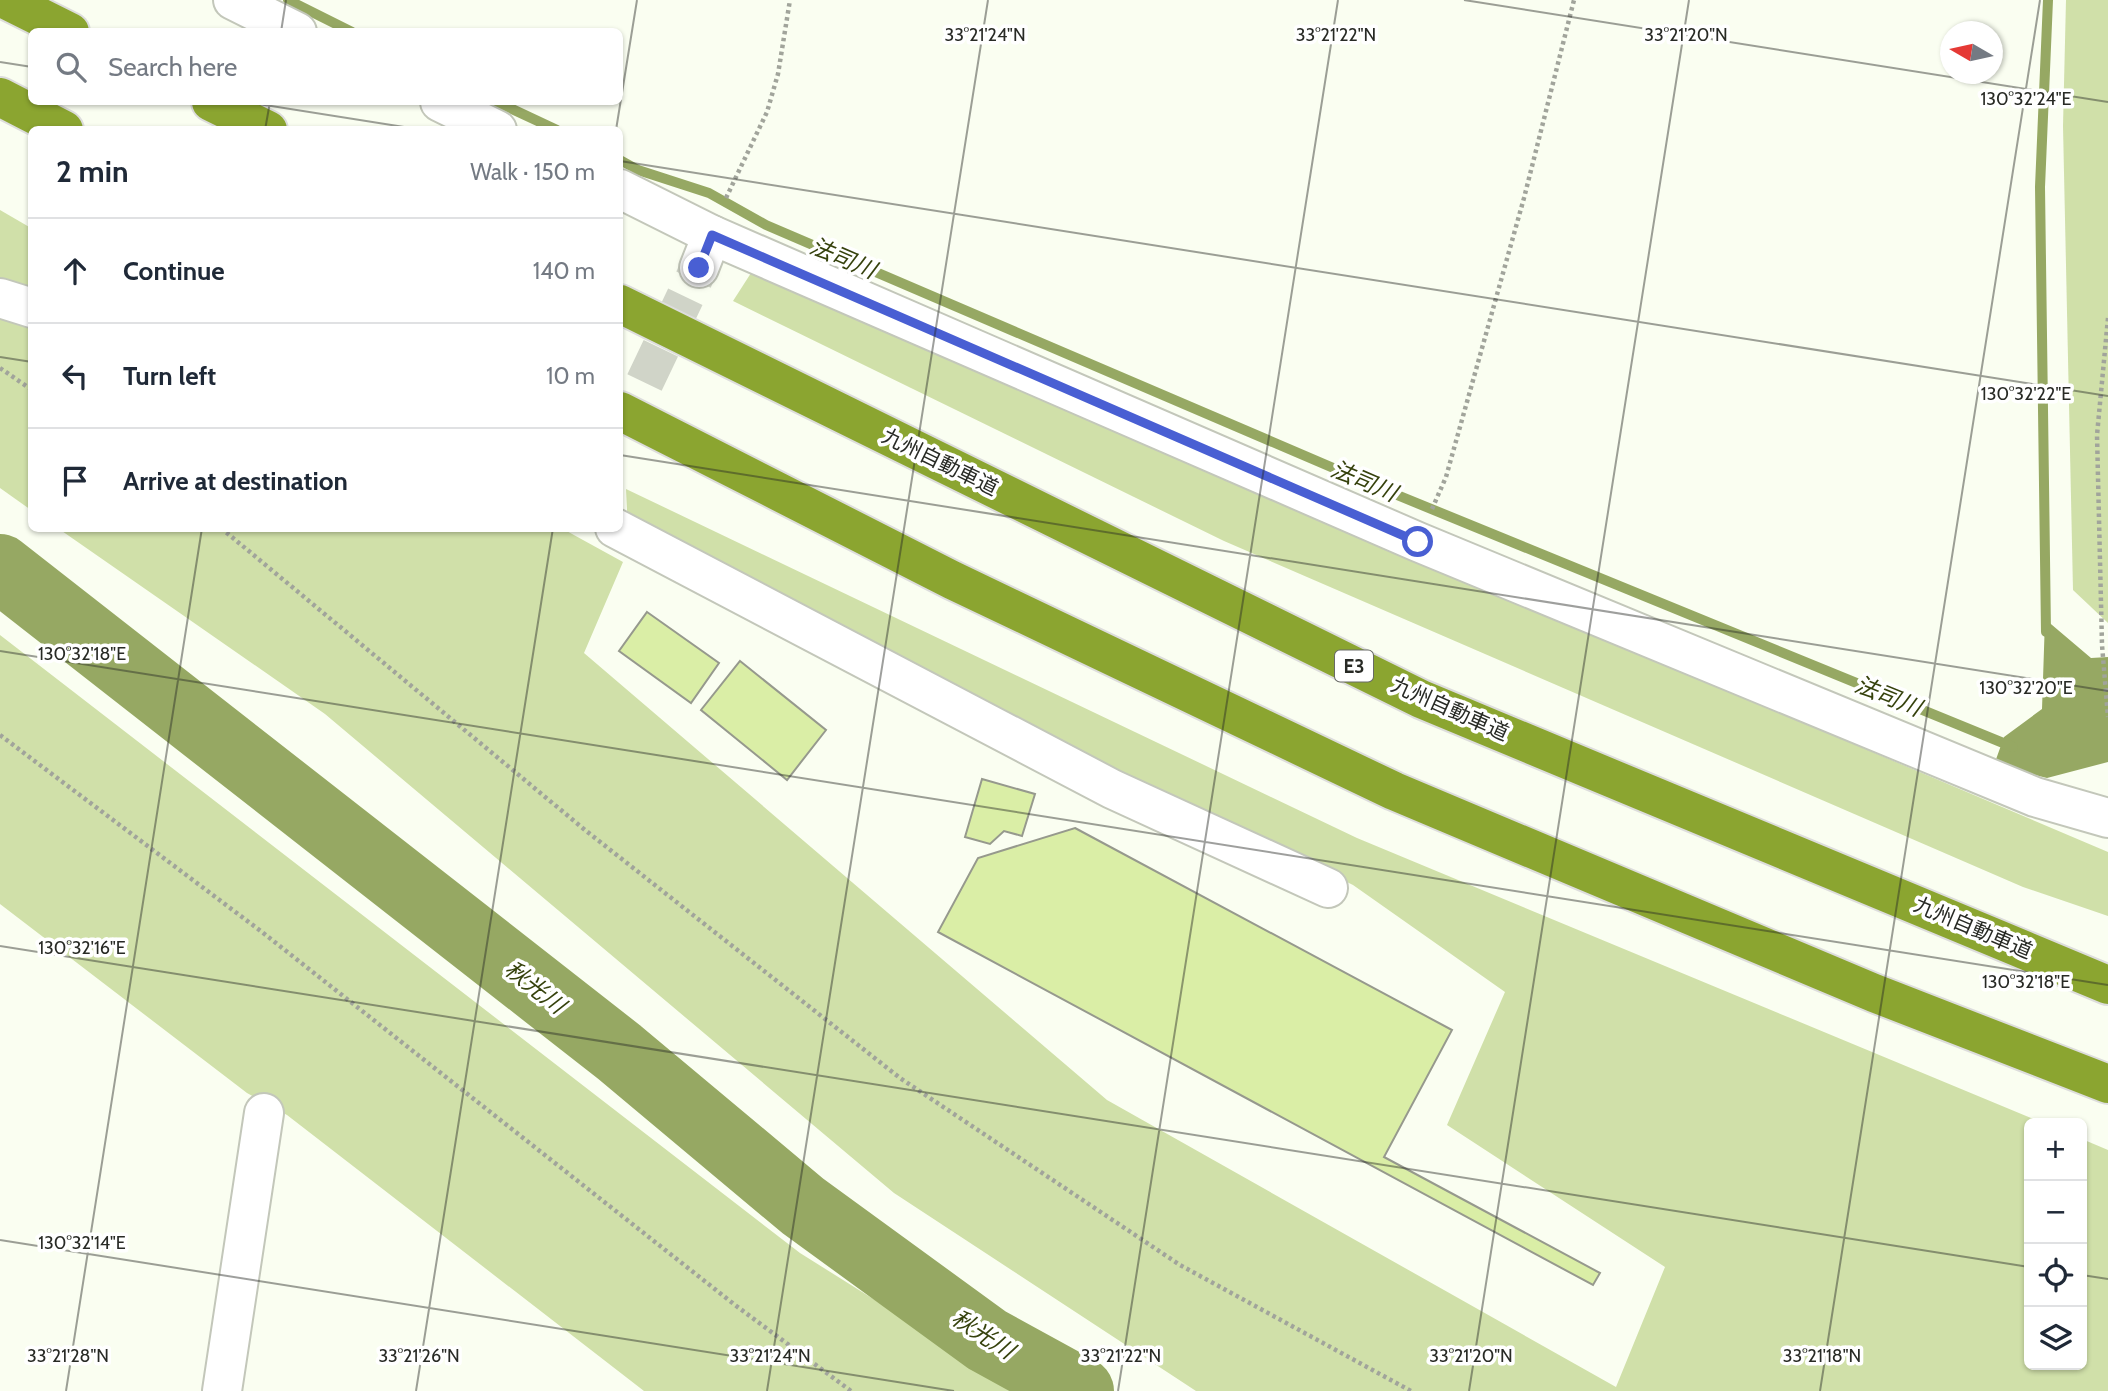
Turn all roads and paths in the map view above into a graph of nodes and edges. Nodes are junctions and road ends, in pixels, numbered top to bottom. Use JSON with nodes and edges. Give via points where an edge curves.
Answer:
{"nodes":[{"id":1,"x":6,"y":0,"type":"edge"},
{"id":2,"x":233,"y":0,"type":"edge"},
{"id":3,"x":790,"y":0,"type":"edge"},
{"id":4,"x":1574,"y":0,"type":"edge"},
{"id":5,"x":61,"y":28,"type":"edge"},
{"id":6,"x":289,"y":28,"type":"edge"},
{"id":7,"x":0,"y":97,"type":"edge"},
{"id":8,"x":217,"y":105,"type":"edge"},
{"id":9,"x":446,"y":105,"type":"edge"},
{"id":10,"x":56,"y":126,"type":"edge"},
{"id":11,"x":260,"y":126,"type":"edge"},
{"id":12,"x":489,"y":126,"type":"edge"},
{"id":13,"x":738,"y":173,"type":"dead end"},
{"id":14,"x":623,"y":192,"type":"edge"},
{"id":15,"x":0,"y":298,"type":"edge"},
{"id":16,"x":623,"y":305,"type":"edge"},
{"id":17,"x":28,"y":307,"type":"edge"},
{"id":18,"x":2108,"y":318,"type":"edge"},
{"id":19,"x":0,"y":368,"type":"edge"},
{"id":20,"x":28,"y":387,"type":"edge"},
{"id":21,"x":623,"y":413,"type":"edge"},
{"id":22,"x":1442,"y":486,"type":"dead end"},
{"id":23,"x":226,"y":532,"type":"edge"},
{"id":24,"x":623,"y":532,"type":"edge"},
{"id":25,"x":2108,"y":717,"type":"edge"},
{"id":26,"x":0,"y":735,"type":"edge"},
{"id":27,"x":2108,"y":818,"type":"edge"},
{"id":28,"x":1328,"y":888,"type":"dead end"},
{"id":29,"x":2108,"y":985,"type":"edge"},
{"id":30,"x":2108,"y":1084,"type":"edge"},
{"id":31,"x":264,"y":1113,"type":"dead end"},
{"id":32,"x":222,"y":1391,"type":"edge"},
{"id":33,"x":851,"y":1391,"type":"edge"},
{"id":34,"x":1411,"y":1391,"type":"edge"}],
"edges":[{"from":1,"to":5,"type":"highway"},
{"from":2,"to":6,"type":"street"},
{"from":3,"to":13,"type":"path","via":[[768,112]]},
{"from":4,"to":22,"type":"path","via":[[1524,198]]},
{"from":7,"to":10,"type":"highway"},
{"from":8,"to":11,"type":"highway"},
{"from":9,"to":12,"type":"street"},
{"from":14,"to":27,"type":"street","via":[[706,251],[2035,797]]},
{"from":15,"to":17,"type":"street"},
{"from":16,"to":29,"type":"highway","name":"九州自動車道","number":"E3","via":[[1422,699]]},
{"from":18,"to":25,"type":"path","via":[[2097,435]]},
{"from":19,"to":20,"type":"path"},
{"from":21,"to":30,"type":"highway","via":[[952,580],[1394,791],[1874,993]]},
{"from":23,"to":34,"type":"path","via":[[585,830],[900,1078],[1180,1265]]},
{"from":24,"to":28,"type":"street","via":[[1112,789]]},
{"from":26,"to":33,"type":"path","via":[[262,932]]},
{"from":31,"to":32,"type":"street"}]}
